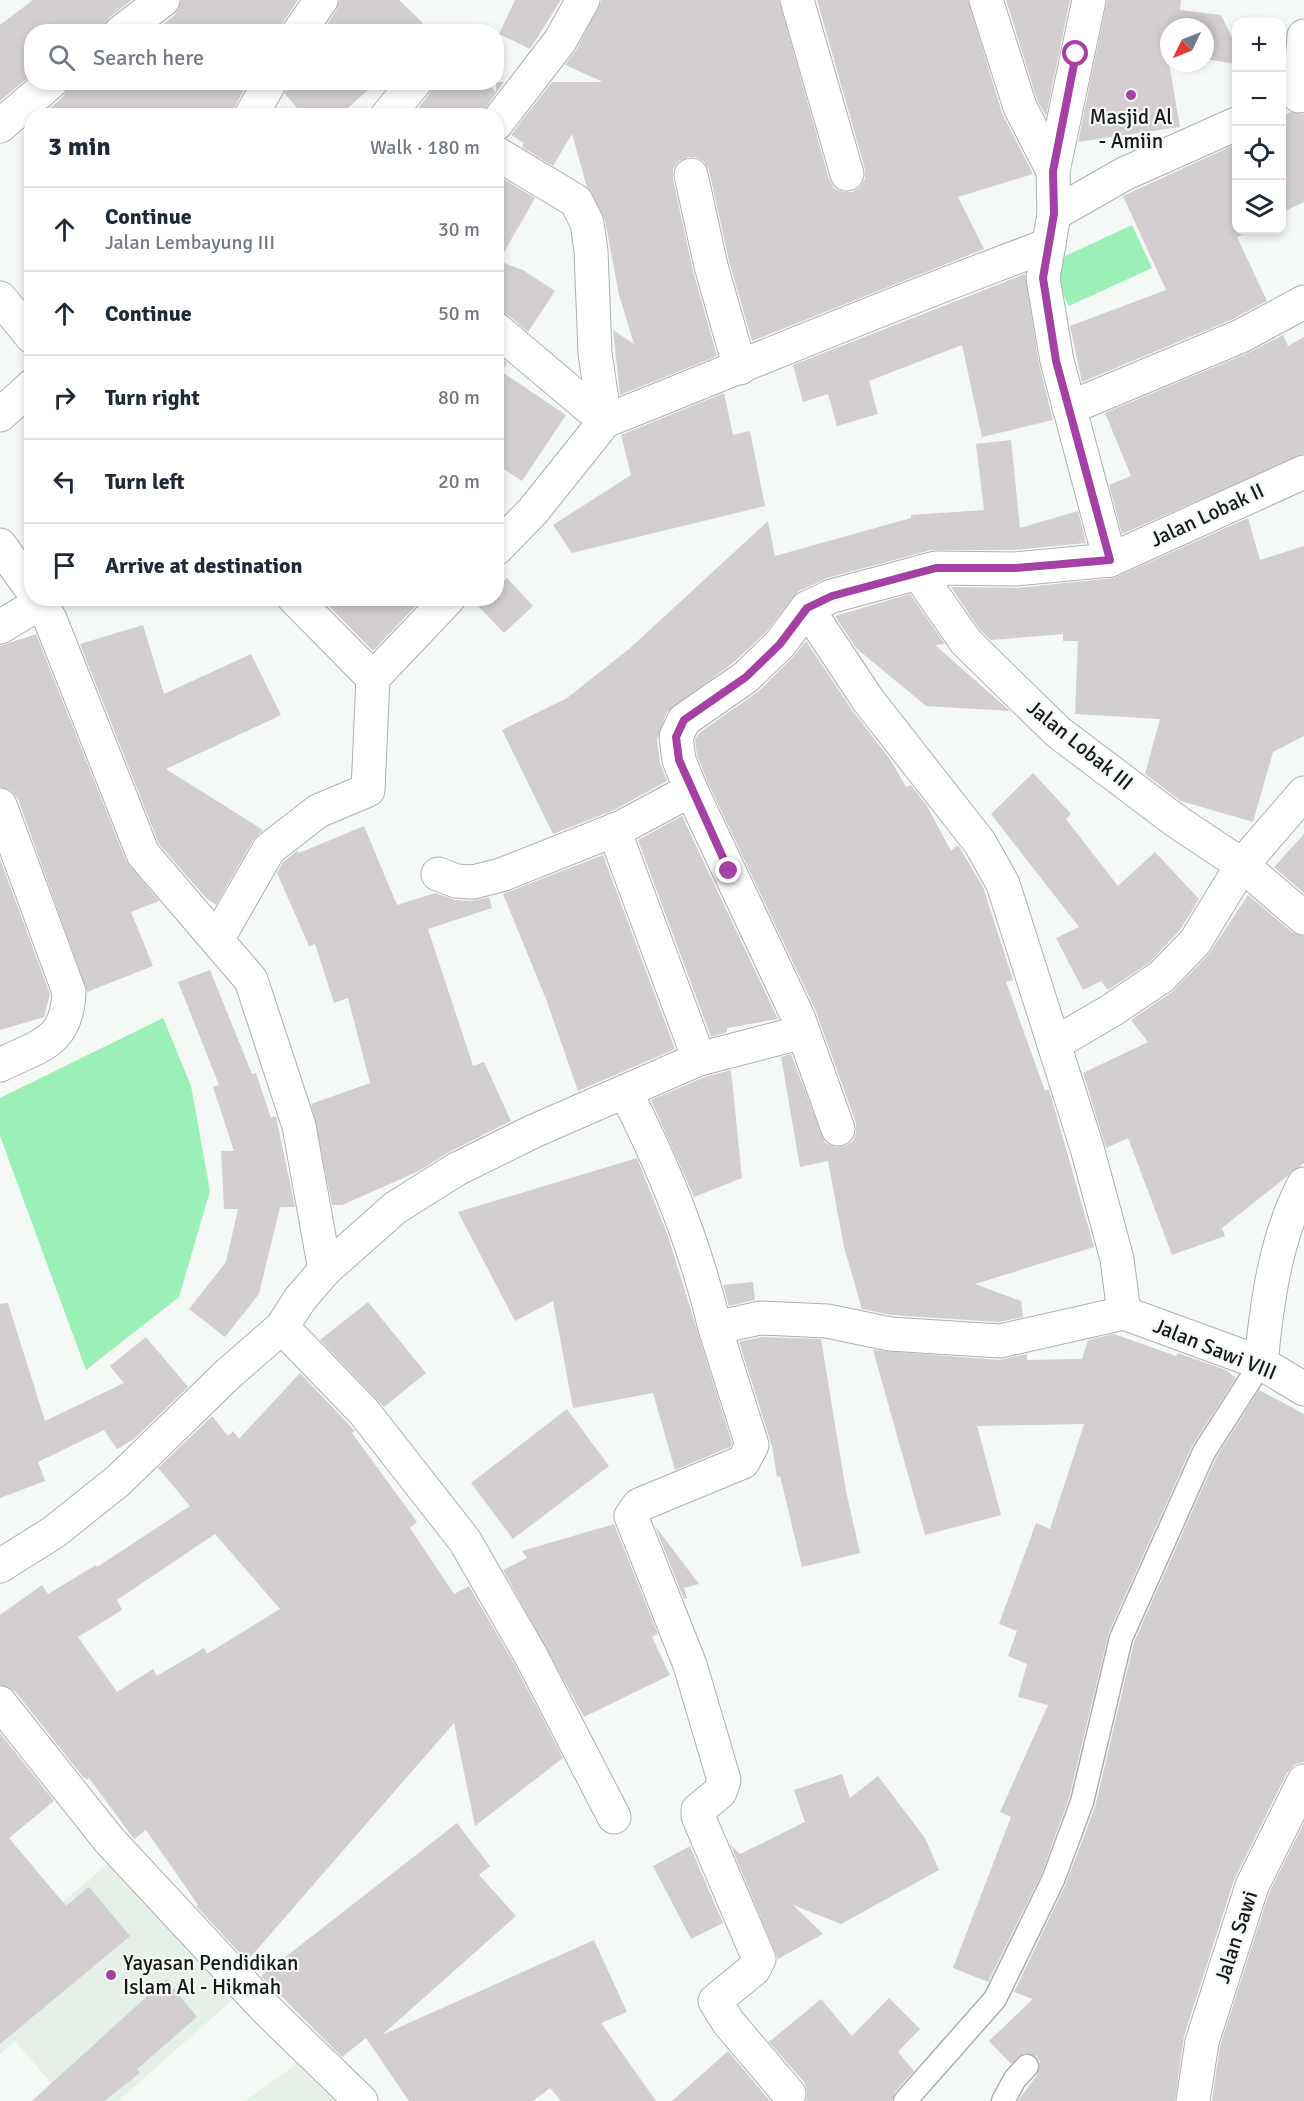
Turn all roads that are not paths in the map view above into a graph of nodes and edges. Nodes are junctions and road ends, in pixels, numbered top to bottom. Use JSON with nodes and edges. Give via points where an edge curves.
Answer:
{"nodes":[{"id":1,"x":163,"y":0,"type":"edge"},
{"id":2,"x":321,"y":0,"type":"edge"},
{"id":3,"x":583,"y":0,"type":"edge"},
{"id":4,"x":797,"y":0,"type":"edge"},
{"id":5,"x":986,"y":0,"type":"edge"},
{"id":6,"x":1089,"y":0,"type":"edge"},
{"id":7,"x":132,"y":24,"type":"edge"},
{"id":8,"x":304,"y":24,"type":"edge"},
{"id":9,"x":1304,"y":36,"type":"edge"},
{"id":10,"x":42,"y":90,"type":"edge"},
{"id":11,"x":266,"y":90,"type":"edge"},
{"id":12,"x":408,"y":90,"type":"edge"},
{"id":13,"x":1295,"y":98,"type":"edge"},
{"id":14,"x":255,"y":108,"type":"edge"},
{"id":15,"x":394,"y":108,"type":"edge"},
{"id":16,"x":504,"y":114,"type":"edge"},
{"id":17,"x":0,"y":126,"type":"edge"},
{"id":18,"x":1232,"y":126,"type":"edge"},
{"id":19,"x":504,"y":158,"type":"edge"},
{"id":20,"x":1053,"y":171,"type":"junction"},
{"id":21,"x":847,"y":174,"type":"dead end"},
{"id":22,"x":691,"y":175,"type":"dead end"},
{"id":23,"x":1052,"y":230,"type":"junction"},
{"id":24,"x":0,"y":298,"type":"edge"},
{"id":25,"x":1304,"y":302,"type":"edge"},
{"id":26,"x":24,"y":327,"type":"edge"},
{"id":27,"x":504,"y":336,"type":"edge"},
{"id":28,"x":740,"y":368,"type":"junction"},
{"id":29,"x":24,"y":393,"type":"edge"},
{"id":30,"x":1069,"y":408,"type":"junction"},
{"id":31,"x":0,"y":415,"type":"edge"},
{"id":32,"x":605,"y":421,"type":"junction"},
{"id":33,"x":1304,"y":472,"type":"edge"},
{"id":34,"x":504,"y":541,"type":"edge"},
{"id":35,"x":0,"y":545,"type":"edge"},
{"id":36,"x":1110,"y":560,"type":"junction"},
{"id":37,"x":918,"y":573,"type":"junction"},
{"id":38,"x":24,"y":580,"type":"edge"},
{"id":39,"x":25,"y":606,"type":"edge"},
{"id":40,"x":42,"y":606,"type":"edge"},
{"id":41,"x":302,"y":606,"type":"edge"},
{"id":42,"x":441,"y":606,"type":"edge"},
{"id":43,"x":807,"y":608,"type":"junction"},
{"id":44,"x":0,"y":627,"type":"edge"},
{"id":45,"x":373,"y":678,"type":"junction"},
{"id":46,"x":691,"y":790,"type":"junction"},
{"id":47,"x":1304,"y":793,"type":"edge"},
{"id":48,"x":0,"y":805,"type":"edge"},
{"id":49,"x":614,"y":830,"type":"junction"},
{"id":50,"x":1242,"y":865,"type":"junction"},
{"id":51,"x":438,"y":874,"type":"dead end"},
{"id":52,"x":1304,"y":918,"type":"edge"},
{"id":53,"x":218,"y":938,"type":"junction"},
{"id":54,"x":803,"y":1032,"type":"junction"},
{"id":55,"x":1054,"y":1044,"type":"junction"},
{"id":56,"x":699,"y":1059,"type":"junction"},
{"id":57,"x":0,"y":1065,"type":"edge"},
{"id":58,"x":626,"y":1093,"type":"junction"},
{"id":59,"x":838,"y":1130,"type":"dead end"},
{"id":60,"x":1304,"y":1184,"type":"edge"},
{"id":61,"x":325,"y":1270,"type":"junction"},
{"id":62,"x":1124,"y":1313,"type":"junction"},
{"id":63,"x":282,"y":1327,"type":"junction"},
{"id":64,"x":715,"y":1328,"type":"junction"},
{"id":65,"x":1261,"y":1364,"type":"junction"},
{"id":66,"x":1304,"y":1389,"type":"edge"},
{"id":67,"x":0,"y":1566,"type":"edge"},
{"id":68,"x":0,"y":1703,"type":"edge"},
{"id":69,"x":1304,"y":1781,"type":"edge"},
{"id":70,"x":614,"y":1817,"type":"dead end"},
{"id":71,"x":1027,"y":2066,"type":"dead end"},
{"id":72,"x":792,"y":2098,"type":"edge"},
{"id":73,"x":361,"y":2101,"type":"edge"},
{"id":74,"x":905,"y":2101,"type":"edge"},
{"id":75,"x":1004,"y":2101,"type":"edge"},
{"id":76,"x":1193,"y":2101,"type":"edge"}],
"edges":[{"from":1,"to":7,"type":"street"},
{"from":2,"to":8,"type":"street"},
{"from":3,"to":16,"type":"street","via":[[560,41]]},
{"from":4,"to":21,"type":"street"},
{"from":5,"to":20,"type":"street","via":[[1020,106]]},
{"from":6,"to":20,"type":"street"},
{"from":9,"to":13,"type":"street"},
{"from":10,"to":17,"type":"street"},
{"from":11,"to":14,"type":"street"},
{"from":12,"to":15,"type":"street"},
{"from":18,"to":23,"type":"street","via":[[1124,174]]},
{"from":19,"to":32,"type":"street","via":[[576,201],[586,223],[591,251],[595,353]]},
{"from":20,"to":23,"type":"street"},
{"from":22,"to":28,"type":"street","via":[[711,266]]},
{"from":23,"to":28,"type":"street"},
{"from":23,"to":30,"type":"street","via":[[1043,278],[1056,361]]},
{"from":24,"to":26,"type":"street"},
{"from":25,"to":30,"type":"street","via":[[1241,336]]},
{"from":27,"to":32,"type":"street"},
{"from":28,"to":32,"type":"street"},
{"from":29,"to":31,"type":"street"},
{"from":30,"to":36,"type":"street"},
{"from":32,"to":34,"type":"street"},
{"from":33,"to":36,"type":"street","name":"Jalan Lobak II"},
{"from":35,"to":38,"type":"street"},
{"from":36,"to":37,"type":"street","name":"Jalan Lobak II","via":[[1015,568],[936,568]]},
{"from":37,"to":43,"type":"street","name":"Jalan Lobak II","via":[[832,596]]},
{"from":37,"to":50,"type":"street","name":"Jalan Lobak III","via":[[966,642],[1058,732],[1176,821]]},
{"from":39,"to":44,"type":"street"},
{"from":40,"to":53,"type":"street","via":[[143,854]]},
{"from":41,"to":45,"type":"street"},
{"from":42,"to":45,"type":"street"},
{"from":43,"to":46,"type":"street","via":[[780,644],[746,677],[684,720],[676,737],[679,760]]},
{"from":43,"to":55,"type":"street","via":[[868,700],[980,843],[1003,884]]},
{"from":45,"to":53,"type":"street","via":[[368,790],[318,811],[269,849]]},
{"from":46,"to":49,"type":"street"},
{"from":46,"to":54,"type":"street"},
{"from":47,"to":50,"type":"street"},
{"from":48,"to":57,"type":"street","via":[[69,992],[68,1011],[56,1036]]},
{"from":49,"to":51,"type":"street","via":[[501,875],[472,882]]},
{"from":49,"to":56,"type":"street"},
{"from":50,"to":52,"type":"street","name":"Jalan Lobak III"},
{"from":50,"to":55,"type":"street","via":[[1195,942],[1161,977]]},
{"from":53,"to":61,"type":"street","via":[[251,980],[299,1126]]},
{"from":54,"to":56,"type":"street"},
{"from":54,"to":59,"type":"street"},
{"from":55,"to":62,"type":"street","via":[[1118,1259]]},
{"from":56,"to":58,"type":"street"},
{"from":58,"to":61,"type":"street","via":[[534,1131],[457,1169],[395,1208]]},
{"from":58,"to":64,"type":"street","via":[[678,1211],[705,1286]]},
{"from":60,"to":65,"type":"street","via":[[1268,1291]]},
{"from":61,"to":63,"type":"street"},
{"from":62,"to":64,"type":"street","via":[[1000,1341],[890,1335],[827,1321],[760,1318]]},
{"from":62,"to":65,"type":"street","name":"Jalan Sawi VIII"},
{"from":63,"to":67,"type":"street","via":[[119,1480],[54,1532]]},
{"from":63,"to":70,"type":"street","via":[[364,1412],[465,1541],[531,1656]]},
{"from":64,"to":72,"type":"street","via":[[752,1445],[749,1454],[743,1462],[639,1505],[631,1516],[690,1665],[723,1780],[720,1792],[701,1806],[698,1816],[759,1959],[754,1969],[715,2001]]},
{"from":65,"to":66,"type":"street","name":"Jalan Sawi VIII"},
{"from":65,"to":74,"type":"lane","via":[[1204,1452],[1121,1638],[1082,1802],[1053,1880],[995,1999]]},
{"from":68,"to":73,"type":"street","via":[[109,1840],[268,2011]]},
{"from":69,"to":76,"type":"street","name":"Jalan Sawi","via":[[1252,1886],[1202,2042]]},
{"from":71,"to":75,"type":"lane","via":[[1014,2079]]}]}
